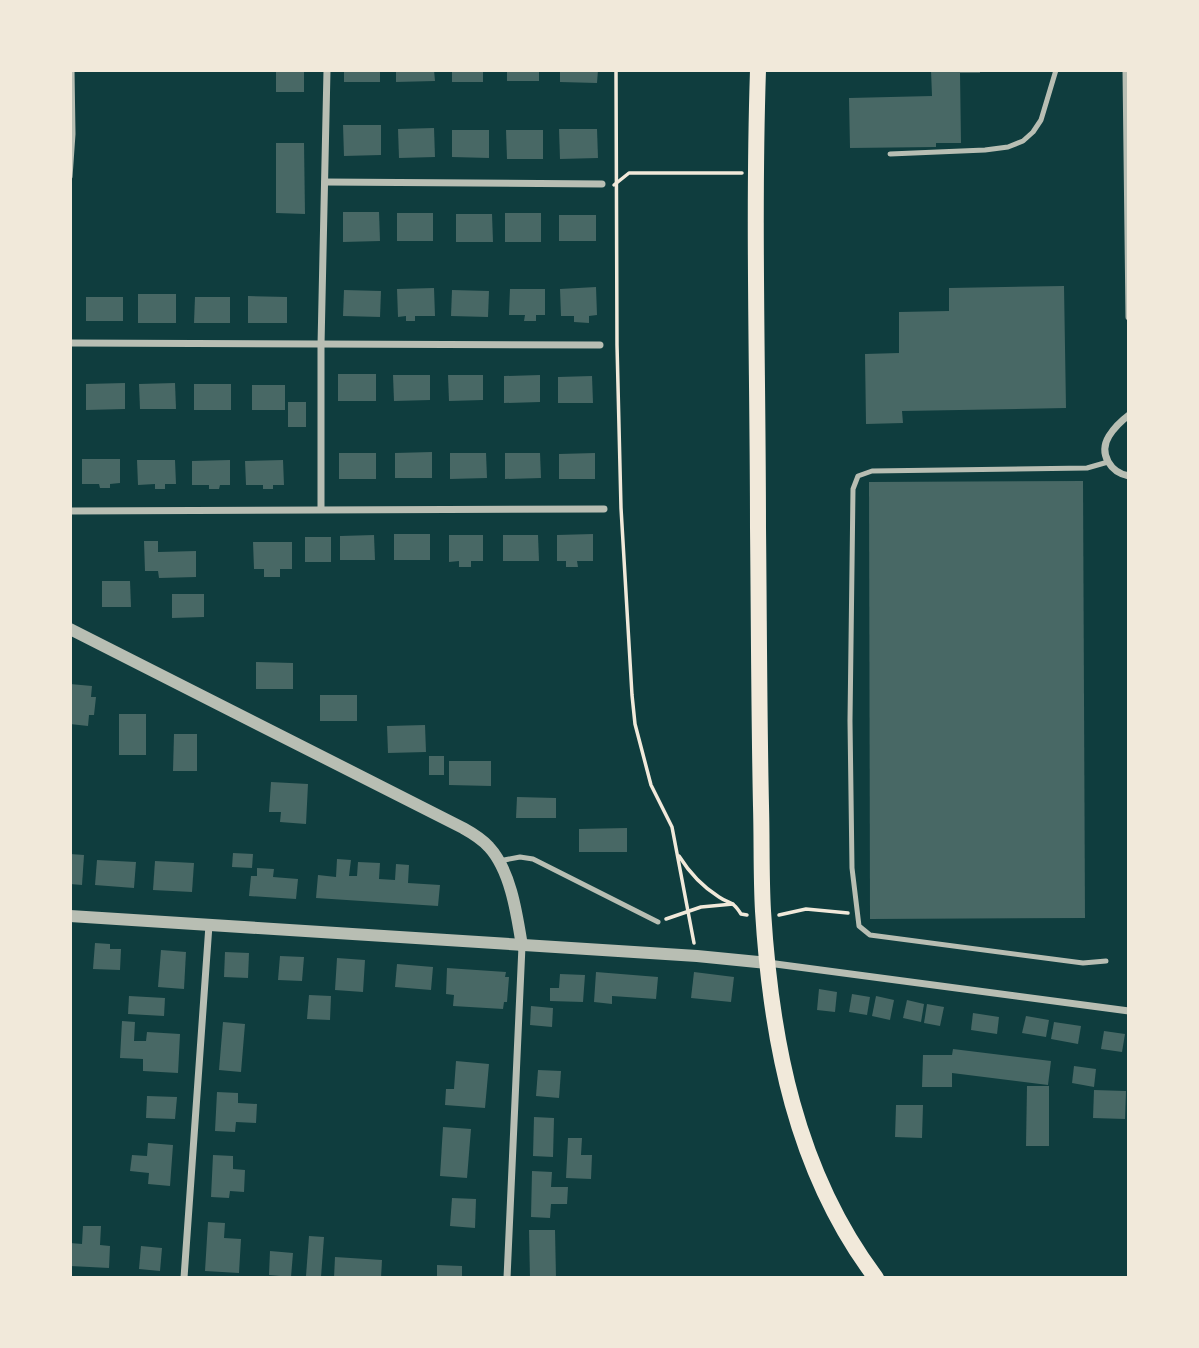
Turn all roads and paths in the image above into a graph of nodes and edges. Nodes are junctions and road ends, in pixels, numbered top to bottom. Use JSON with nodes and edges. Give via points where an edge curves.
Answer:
{"nodes":[{"id":1,"x":72,"y":70,"type":"edge"},
{"id":2,"x":327,"y":70,"type":"edge"},
{"id":3,"x":616,"y":70,"type":"edge"},
{"id":4,"x":758,"y":70,"type":"edge"},
{"id":5,"x":1056,"y":70,"type":"edge"},
{"id":6,"x":1126,"y":70,"type":"edge"},
{"id":7,"x":1127,"y":101,"type":"edge"},
{"id":8,"x":890,"y":154,"type":"dead end"},
{"id":9,"x":756,"y":173,"type":"junction"},
{"id":10,"x":70,"y":177,"type":"edge"},
{"id":11,"x":325,"y":181,"type":"junction"},
{"id":12,"x":602,"y":184,"type":"dead end"},
{"id":13,"x":616,"y":185,"type":"junction"},
{"id":14,"x":1129,"y":317,"type":"edge"},
{"id":15,"x":70,"y":343,"type":"edge"},
{"id":16,"x":321,"y":345,"type":"junction"},
{"id":17,"x":600,"y":345,"type":"dead end"},
{"id":18,"x":1129,"y":415,"type":"edge"},
{"id":19,"x":1108,"y":462,"type":"junction"},
{"id":20,"x":1129,"y":476,"type":"edge"},
{"id":21,"x":321,"y":509,"type":"junction"},
{"id":22,"x":604,"y":509,"type":"dead end"},
{"id":23,"x":70,"y":512,"type":"edge"},
{"id":24,"x":70,"y":629,"type":"edge"},
{"id":25,"x":499,"y":861,"type":"junction"},
{"id":26,"x":734,"y":904,"type":"dead end"},
{"id":27,"x":688,"y":910,"type":"junction"},
{"id":28,"x":70,"y":916,"type":"edge"},
{"id":29,"x":657,"y":922,"type":"joint"},
{"id":30,"x":209,"y":925,"type":"junction"},
{"id":31,"x":522,"y":946,"type":"junction"},
{"id":32,"x":696,"y":956,"type":"junction"},
{"id":33,"x":1106,"y":961,"type":"dead end"},
{"id":34,"x":768,"y":963,"type":"junction"},
{"id":35,"x":1129,"y":1011,"type":"edge"},
{"id":36,"x":184,"y":1278,"type":"edge"},
{"id":37,"x":507,"y":1278,"type":"edge"},
{"id":38,"x":876,"y":1278,"type":"edge"}],
"edges":[{"from":1,"to":10,"type":"lane"},
{"from":2,"to":11,"type":"street"},
{"from":3,"to":13,"type":"path"},
{"from":4,"to":9,"type":"main road"},
{"from":5,"to":8,"type":"lane","via":[[1041,120],[1023,141],[985,150]]},
{"from":6,"to":7,"type":"street"},
{"from":7,"to":14,"type":"street"},
{"from":9,"to":13,"type":"path","via":[[629,173]]},
{"from":9,"to":34,"type":"main road","via":[[760,742]]},
{"from":11,"to":12,"type":"street"},
{"from":11,"to":16,"type":"street"},
{"from":13,"to":27,"type":"path","via":[[621,508],[632,695],[651,785],[671,827]]},
{"from":15,"to":16,"type":"street"},
{"from":16,"to":17,"type":"street"},
{"from":16,"to":21,"type":"street"},
{"from":18,"to":19,"type":"street","via":[[1109,436]]},
{"from":19,"to":20,"type":"street","via":[[1118,473]]},
{"from":19,"to":33,"type":"lane","via":[[1087,468],[872,471],[858,476],[853,489],[850,721],[852,868],[859,926],[870,935],[1083,963]]},
{"from":21,"to":22,"type":"street"},
{"from":21,"to":23,"type":"street"},
{"from":24,"to":25,"type":"street","via":[[463,828],[489,846]]},
{"from":25,"to":29,"type":"lane","via":[[533,859]]},
{"from":25,"to":31,"type":"street"},
{"from":26,"to":27,"type":"path"},
{"from":27,"to":29,"type":"path"},
{"from":27,"to":32,"type":"path"},
{"from":28,"to":30,"type":"street"},
{"from":30,"to":31,"type":"street"},
{"from":30,"to":36,"type":"street"},
{"from":31,"to":32,"type":"street"},
{"from":31,"to":37,"type":"street"},
{"from":32,"to":34,"type":"street"},
{"from":34,"to":35,"type":"street"},
{"from":34,"to":38,"type":"main road","via":[[783,1068],[801,1135],[824,1193]]}]}
